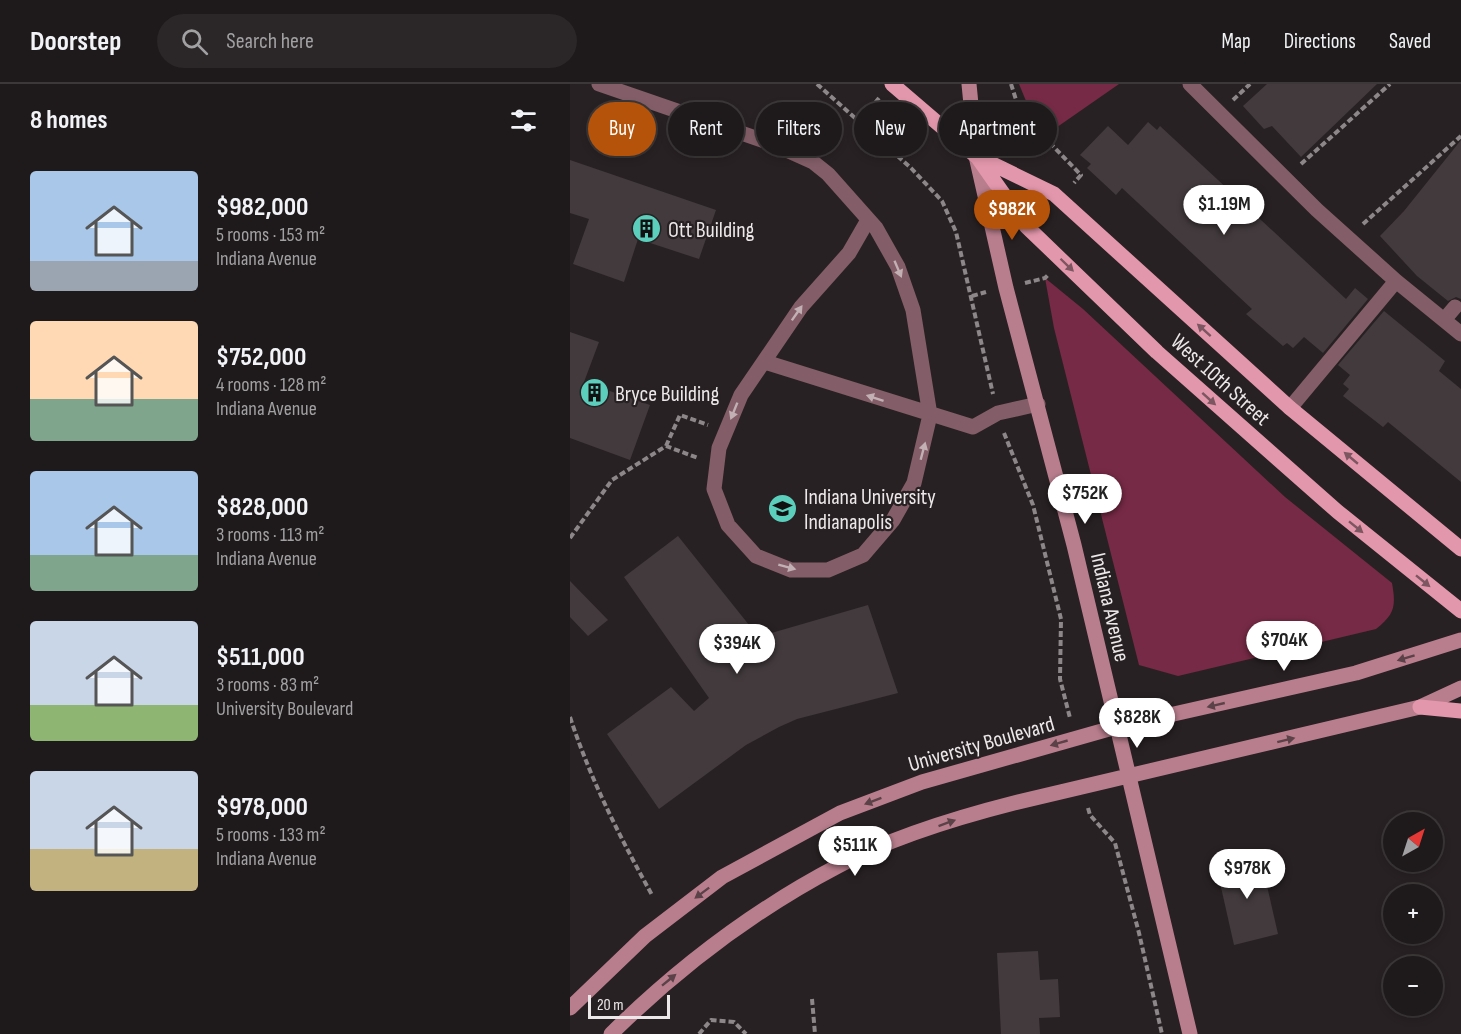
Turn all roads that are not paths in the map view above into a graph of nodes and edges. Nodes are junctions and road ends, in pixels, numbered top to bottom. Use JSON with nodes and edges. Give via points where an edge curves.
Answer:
{"nodes":[{"id":1,"x":599,"y":84,"type":"edge"},
{"id":2,"x":892,"y":84,"type":"edge"},
{"id":3,"x":969,"y":84,"type":"edge"},
{"id":4,"x":1190,"y":84,"type":"edge"},
{"id":5,"x":971,"y":102,"type":"edge"},
{"id":6,"x":939,"y":124,"type":"edge"},
{"id":7,"x":976,"y":156,"type":"junction"},
{"id":8,"x":868,"y":220,"type":"junction"},
{"id":9,"x":1396,"y":281,"type":"junction"},
{"id":10,"x":1455,"y":307,"type":"dead end"},
{"id":11,"x":1444,"y":320,"type":"junction"},
{"id":12,"x":1461,"y":334,"type":"edge"},
{"id":13,"x":765,"y":362,"type":"junction"},
{"id":14,"x":1038,"y":404,"type":"junction"},
{"id":15,"x":1290,"y":408,"type":"junction"},
{"id":16,"x":930,"y":416,"type":"junction"},
{"id":17,"x":1461,"y":549,"type":"edge"},
{"id":18,"x":1461,"y":612,"type":"edge"},
{"id":19,"x":1461,"y":639,"type":"edge"},
{"id":20,"x":1461,"y":688,"type":"edge"},
{"id":21,"x":1420,"y":707,"type":"junction"},
{"id":22,"x":1461,"y":711,"type":"edge"},
{"id":23,"x":1116,"y":727,"type":"junction"},
{"id":24,"x":1127,"y":777,"type":"junction"},
{"id":25,"x":570,"y":1008,"type":"edge"},
{"id":26,"x":611,"y":1034,"type":"edge"},
{"id":27,"x":1190,"y":1034,"type":"edge"}],
"edges":[{"from":1,"to":8,"type":"lane","via":[[795,153],[828,174]]},
{"from":2,"to":6,"type":"main road","name":"West 10th Street"},
{"from":3,"to":5,"type":"street","name":"Indiana Avenue"},
{"from":4,"to":9,"type":"lane","via":[[1286,180]]},
{"from":7,"to":14,"type":"street","name":"Indiana Avenue"},
{"from":15,"to":7,"type":"main road","name":"West 10th Street","one_way":true,"via":[[1054,194]]},
{"from":7,"to":18,"type":"main road","name":"West 10th Street","one_way":true,"via":[[1026,226],[1157,352],[1282,464]]},
{"from":13,"to":8,"type":"lane","one_way":true,"via":[[801,307],[849,253]]},
{"from":8,"to":16,"type":"lane","one_way":true,"via":[[898,267],[913,310]]},
{"from":9,"to":11,"type":"lane"},
{"from":9,"to":15,"type":"lane"},
{"from":10,"to":11,"type":"lane"},
{"from":11,"to":12,"type":"lane"},
{"from":16,"to":13,"type":"lane","one_way":true},
{"from":13,"to":16,"type":"lane","one_way":true,"via":[[741,395],[719,448],[714,489],[728,525],[756,556],[791,570],[828,570],[863,555],[893,520],[914,483]]},
{"from":14,"to":16,"type":"lane","via":[[998,413],[973,427]]},
{"from":14,"to":23,"type":"street","name":"Indiana Avenue"},
{"from":17,"to":15,"type":"main road","name":"West 10th Street","one_way":true},
{"from":19,"to":23,"type":"street","name":"University Boulevard","one_way":true,"via":[[1356,673]]},
{"from":20,"to":21,"type":"street"},
{"from":21,"to":22,"type":"main road"},
{"from":24,"to":21,"type":"street","one_way":true},
{"from":23,"to":24,"type":"street","name":"Indiana Avenue"},
{"from":23,"to":25,"type":"street","name":"University Boulevard","one_way":true,"via":[[922,782],[840,813],[785,841],[722,877],[645,936]]},
{"from":26,"to":24,"type":"street","one_way":true,"via":[[664,984],[718,942],[839,865],[976,813]]},
{"from":24,"to":27,"type":"street","name":"Indiana Avenue"}]}
